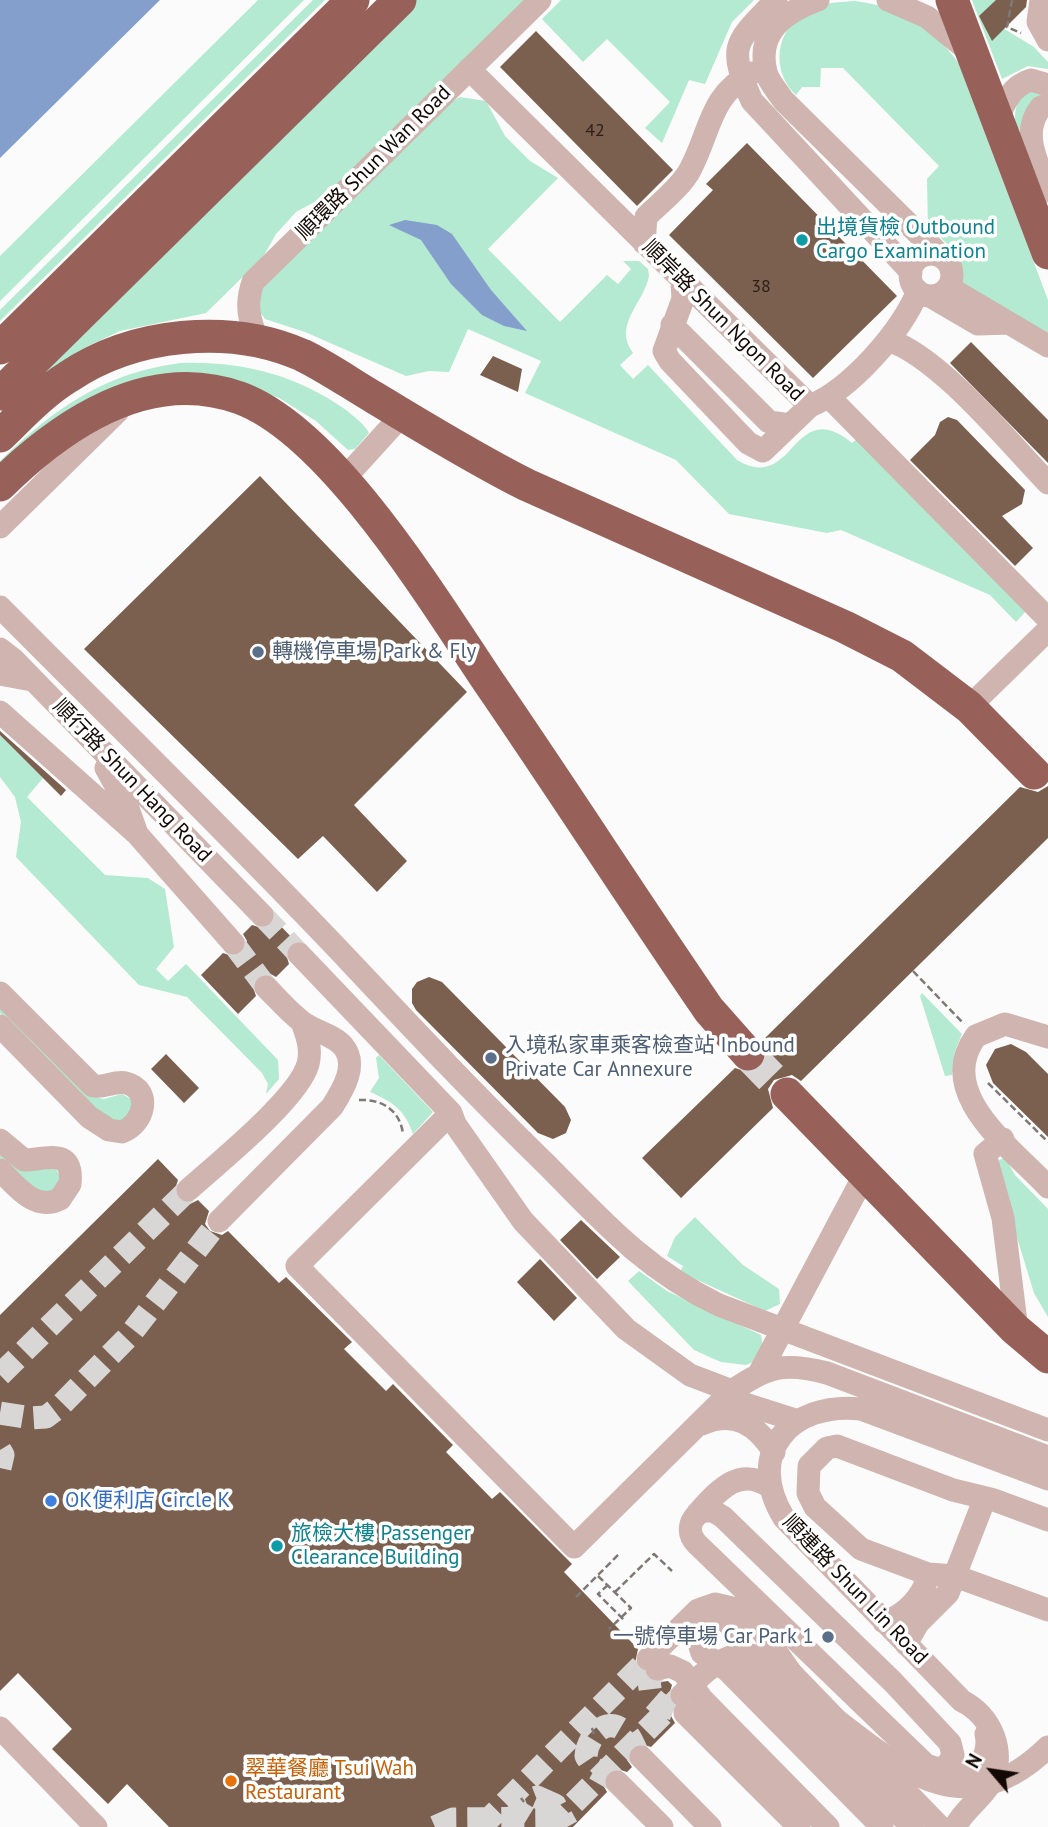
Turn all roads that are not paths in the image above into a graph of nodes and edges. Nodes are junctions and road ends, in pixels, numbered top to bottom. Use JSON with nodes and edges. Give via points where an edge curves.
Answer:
{"nodes":[{"id":1,"x":353,"y":0,"type":"edge"},
{"id":2,"x":400,"y":0,"type":"edge"},
{"id":3,"x":540,"y":0,"type":"edge"},
{"id":4,"x":776,"y":0,"type":"edge"},
{"id":5,"x":818,"y":0,"type":"edge"},
{"id":6,"x":888,"y":0,"type":"edge"},
{"id":7,"x":952,"y":0,"type":"edge"},
{"id":8,"x":1041,"y":0,"type":"edge"},
{"id":9,"x":1047,"y":37,"type":"edge"},
{"id":10,"x":972,"y":54,"type":"junction"},
{"id":11,"x":470,"y":69,"type":"junction"},
{"id":12,"x":766,"y":74,"type":"junction"},
{"id":13,"x":741,"y":78,"type":"junction"},
{"id":14,"x":1048,"y":85,"type":"edge"},
{"id":15,"x":1048,"y":105,"type":"edge"},
{"id":16,"x":997,"y":121,"type":"junction"},
{"id":17,"x":1048,"y":191,"type":"edge"},
{"id":18,"x":861,"y":216,"type":"junction"},
{"id":19,"x":914,"y":229,"type":"junction"},
{"id":20,"x":1046,"y":239,"type":"edge"},
{"id":21,"x":645,"y":243,"type":"junction"},
{"id":22,"x":942,"y":257,"type":"junction"},
{"id":23,"x":682,"y":282,"type":"junction"},
{"id":24,"x":926,"y":288,"type":"junction"},
{"id":25,"x":888,"y":340,"type":"junction"},
{"id":26,"x":258,"y":342,"type":"junction"},
{"id":27,"x":1048,"y":346,"type":"edge"},
{"id":28,"x":0,"y":348,"type":"edge"},
{"id":29,"x":930,"y":363,"type":"junction"},
{"id":30,"x":0,"y":394,"type":"edge"},
{"id":31,"x":134,"y":397,"type":"junction"},
{"id":32,"x":820,"y":402,"type":"junction"},
{"id":33,"x":402,"y":415,"type":"junction"},
{"id":34,"x":0,"y":436,"type":"edge"},
{"id":35,"x":343,"y":480,"type":"junction"},
{"id":36,"x":1048,"y":483,"type":"edge"},
{"id":37,"x":0,"y":485,"type":"edge"},
{"id":38,"x":0,"y":527,"type":"edge"},
{"id":39,"x":0,"y":607,"type":"edge"},
{"id":40,"x":1048,"y":620,"type":"edge"},
{"id":41,"x":1048,"y":630,"type":"edge"},
{"id":42,"x":0,"y":649,"type":"edge"},
{"id":43,"x":0,"y":674,"type":"edge"},
{"id":44,"x":32,"y":680,"type":"junction"},
{"id":45,"x":970,"y":707,"type":"junction"},
{"id":46,"x":0,"y":712,"type":"edge"},
{"id":47,"x":89,"y":739,"type":"junction"},
{"id":48,"x":1034,"y":773,"type":"dead end"},
{"id":49,"x":145,"y":843,"type":"junction"},
{"id":50,"x":236,"y":887,"type":"junction"},
{"id":51,"x":262,"y":915,"type":"tunnel mouth"},
{"id":52,"x":233,"y":943,"type":"tunnel mouth"},
{"id":53,"x":299,"y":954,"type":"tunnel mouth"},
{"id":54,"x":265,"y":987,"type":"tunnel mouth"},
{"id":55,"x":0,"y":993,"type":"edge"},
{"id":56,"x":302,"y":1022,"type":"junction"},
{"id":57,"x":0,"y":1026,"type":"edge"},
{"id":58,"x":1048,"y":1037,"type":"edge"},
{"id":59,"x":748,"y":1054,"type":"tunnel mouth"},
{"id":60,"x":464,"y":1083,"type":"junction"},
{"id":61,"x":787,"y":1094,"type":"tunnel mouth"},
{"id":62,"x":481,"y":1100,"type":"junction"},
{"id":63,"x":450,"y":1113,"type":"junction"},
{"id":64,"x":0,"y":1139,"type":"edge"},
{"id":65,"x":1003,"y":1139,"type":"junction"},
{"id":66,"x":0,"y":1170,"type":"edge"},
{"id":67,"x":865,"y":1174,"type":"junction"},
{"id":68,"x":1048,"y":1187,"type":"edge"},
{"id":69,"x":188,"y":1190,"type":"tunnel mouth"},
{"id":70,"x":219,"y":1221,"type":"tunnel mouth"},
{"id":71,"x":782,"y":1326,"type":"junction"},
{"id":72,"x":1015,"y":1329,"type":"junction"},
{"id":73,"x":1048,"y":1339,"type":"edge"},
{"id":74,"x":1048,"y":1357,"type":"edge"},
{"id":75,"x":760,"y":1372,"type":"junction"},
{"id":76,"x":729,"y":1395,"type":"junction"},
{"id":77,"x":795,"y":1420,"type":"junction"},
{"id":78,"x":702,"y":1424,"type":"junction"},
{"id":79,"x":1048,"y":1430,"type":"edge"},
{"id":80,"x":774,"y":1452,"type":"junction"},
{"id":81,"x":1048,"y":1457,"type":"edge"},
{"id":82,"x":1048,"y":1479,"type":"edge"},
{"id":83,"x":770,"y":1487,"type":"junction"},
{"id":84,"x":985,"y":1498,"type":"junction"},
{"id":85,"x":697,"y":1514,"type":"junction"},
{"id":86,"x":1048,"y":1520,"type":"edge"},
{"id":87,"x":767,"y":1560,"type":"junction"},
{"id":88,"x":928,"y":1574,"type":"junction"},
{"id":89,"x":955,"y":1576,"type":"junction"},
{"id":90,"x":740,"y":1586,"type":"junction"},
{"id":91,"x":1048,"y":1610,"type":"edge"},
{"id":92,"x":884,"y":1622,"type":"junction"},
{"id":93,"x":906,"y":1644,"type":"junction"},
{"id":94,"x":791,"y":1673,"type":"junction"},
{"id":95,"x":893,"y":1682,"type":"junction"},
{"id":96,"x":962,"y":1701,"type":"junction"},
{"id":97,"x":867,"y":1710,"type":"junction"},
{"id":98,"x":835,"y":1719,"type":"junction"},
{"id":99,"x":0,"y":1728,"type":"edge"},
{"id":100,"x":1048,"y":1747,"type":"edge"},
{"id":101,"x":641,"y":1758,"type":"tunnel mouth"},
{"id":102,"x":947,"y":1766,"type":"junction"},
{"id":103,"x":618,"y":1782,"type":"tunnel mouth"},
{"id":104,"x":96,"y":1827,"type":"edge"},
{"id":105,"x":662,"y":1827,"type":"edge"},
{"id":106,"x":710,"y":1827,"type":"edge"},
{"id":107,"x":799,"y":1827,"type":"edge"},
{"id":108,"x":828,"y":1827,"type":"edge"},
{"id":109,"x":882,"y":1827,"type":"edge"},
{"id":110,"x":912,"y":1827,"type":"edge"},
{"id":111,"x":940,"y":1827,"type":"edge"},
{"id":112,"x":956,"y":1827,"type":"edge"}],
"edges":[{"from":1,"to":28,"type":"highway"},
{"from":2,"to":30,"type":"highway"},
{"from":3,"to":11,"type":"street","name":"順環路 Shun Wan Road"},
{"from":4,"to":13,"type":"street","via":[[742,35],[737,49]]},
{"from":5,"to":12,"type":"street","via":[[792,9],[774,26],[764,48]]},
{"from":6,"to":10,"type":"street","via":[[927,18]]},
{"from":7,"to":10,"type":"highway"},
{"from":8,"to":9,"type":"street","via":[[1038,22]]},
{"from":10,"to":16,"type":"highway"},
{"from":11,"to":21,"type":"street","name":"順岸路 Shun Ngon Road"},
{"from":11,"to":26,"type":"street","name":"順環路 Shun Wan Road","via":[[253,282],[247,299],[248,317]]},
{"from":12,"to":13,"type":"street","via":[[754,72]]},
{"from":12,"to":19,"type":"street","via":[[783,100]]},
{"from":13,"to":18,"type":"street","via":[[752,101],[780,135]]},
{"from":13,"to":21,"type":"street","via":[[720,99],[689,172],[646,217]]},
{"from":14,"to":16,"type":"street","via":[[1031,80],[1017,86]]},
{"from":15,"to":17,"type":"street","via":[[1032,118],[1030,135]]},
{"from":16,"to":20,"type":"highway"},
{"from":18,"to":19,"type":"street"},
{"from":18,"to":24,"type":"street"},
{"from":19,"to":22,"type":"street"},
{"from":21,"to":23,"type":"street","name":"順岸路 Shun Ngon Road"},
{"from":22,"to":24,"type":"street","via":[[952,274]]},
{"from":22,"to":24,"type":"street","via":[[922,256]]},
{"from":23,"to":32,"type":"street","name":"順岸路 Shun Ngon Road"},
{"from":23,"to":32,"type":"street","via":[[683,299],[672,325],[769,422],[790,425]]},
{"from":24,"to":25,"type":"street","name":"順岸路 Shun Ngon Road"},
{"from":24,"to":27,"type":"street","via":[[1009,323]]},
{"from":24,"to":29,"type":"street","via":[[916,328]]},
{"from":25,"to":29,"type":"street","via":[[907,346]]},
{"from":25,"to":32,"type":"street","name":"順岸路 Shun Ngon Road"},
{"from":26,"to":33,"type":"highway","via":[[302,355]]},
{"from":26,"to":34,"type":"highway","via":[[178,338],[125,349],[70,375]]},
{"from":29,"to":36,"type":"street"},
{"from":31,"to":35,"type":"highway","via":[[188,390],[239,398],[292,428]]},
{"from":31,"to":37,"type":"highway","via":[[63,430]]},
{"from":31,"to":38,"type":"street"},
{"from":32,"to":40,"type":"street"},
{"from":33,"to":35,"type":"street"},
{"from":33,"to":45,"type":"highway","via":[[527,485],[875,641],[926,672]]},
{"from":35,"to":59,"type":"highway","via":[[421,583],[709,1010]]},
{"from":39,"to":60,"type":"street"},
{"from":41,"to":45,"type":"street"},
{"from":42,"to":44,"type":"street","name":"順行路 Shun Hang Road"},
{"from":43,"to":44,"type":"street"},
{"from":44,"to":47,"type":"street","name":"順行路 Shun Hang Road"},
{"from":45,"to":48,"type":"highway"},
{"from":46,"to":49,"type":"street"},
{"from":47,"to":49,"type":"street"},
{"from":47,"to":50,"type":"street","name":"順行路 Shun Hang Road"},
{"from":49,"to":50,"type":"street","via":[[179,854]]},
{"from":49,"to":52,"type":"street"},
{"from":50,"to":51,"type":"street","name":"順行路 Shun Hang Road"},
{"from":53,"to":63,"type":"street"},
{"from":54,"to":56,"type":"street"},
{"from":55,"to":57,"type":"street","via":[[93,1086],[123,1082],[134,1087],[143,1102],[137,1122],[122,1132],[99,1125]]},
{"from":56,"to":69,"type":"street","via":[[310,1044],[309,1062],[295,1089]]},
{"from":56,"to":70,"type":"street","via":[[343,1045],[349,1070],[344,1088],[332,1107]]},
{"from":58,"to":65,"type":"street","via":[[1005,1024],[975,1036],[968,1046],[962,1060],[964,1087],[979,1114]]},
{"from":60,"to":62,"type":"street"},
{"from":60,"to":63,"type":"street"},
{"from":61,"to":67,"type":"highway"},
{"from":62,"to":63,"type":"street"},
{"from":62,"to":71,"type":"street","via":[[644,1261],[695,1293]]},
{"from":63,"to":76,"type":"street","via":[[523,1221],[626,1329],[690,1375]]},
{"from":63,"to":78,"type":"street","via":[[297,1266],[575,1547]]},
{"from":64,"to":66,"type":"street","via":[[24,1160],[50,1155],[60,1158],[68,1167],[71,1184],[61,1199],[43,1203],[26,1195]]},
{"from":65,"to":68,"type":"street"},
{"from":65,"to":72,"type":"street","via":[[985,1154],[1003,1218]]},
{"from":67,"to":71,"type":"street"},
{"from":67,"to":72,"type":"highway"},
{"from":71,"to":75,"type":"street"},
{"from":71,"to":79,"type":"street"},
{"from":72,"to":73,"type":"street"},
{"from":72,"to":74,"type":"highway"},
{"from":75,"to":76,"type":"street"},
{"from":75,"to":81,"type":"street","via":[[797,1367],[828,1373]]},
{"from":76,"to":77,"type":"street"},
{"from":76,"to":78,"type":"street"},
{"from":77,"to":80,"type":"street"},
{"from":77,"to":82,"type":"street","via":[[829,1408],[861,1409]]},
{"from":78,"to":80,"type":"street","via":[[725,1417],[741,1420],[758,1430]]},
{"from":80,"to":83,"type":"street"},
{"from":83,"to":85,"type":"street","via":[[760,1479],[733,1479]]},
{"from":83,"to":92,"type":"street","name":"順連路 Shun Lin Road","via":[[783,1518]]},
{"from":84,"to":86,"type":"street"},
{"from":84,"to":88,"type":"street","via":[[837,1446],[827,1448],[809,1466],[808,1493],[815,1507],[861,1549]]},
{"from":84,"to":89,"type":"street"},
{"from":85,"to":87,"type":"street","via":[[718,1513]]},
{"from":85,"to":90,"type":"street","via":[[690,1527],[693,1540]]},
{"from":87,"to":90,"type":"street"},
{"from":87,"to":95,"type":"street"},
{"from":88,"to":89,"type":"street"},
{"from":88,"to":92,"type":"street","via":[[922,1594],[895,1619]]},
{"from":89,"to":91,"type":"street"},
{"from":89,"to":93,"type":"street"},
{"from":90,"to":97,"type":"street"},
{"from":92,"to":93,"type":"street","name":"順連路 Shun Lin Road"},
{"from":93,"to":96,"type":"street","name":"順連路 Shun Lin Road"},
{"from":94,"to":98,"type":"street"},
{"from":94,"to":107,"type":"street","bridge":true,"via":[[756,1654],[732,1656],[709,1669],[683,1704]]},
{"from":94,"to":108,"type":"street","via":[[755,1621],[724,1605],[698,1610],[653,1664],[683,1671],[702,1699]]},
{"from":95,"to":97,"type":"street"},
{"from":95,"to":102,"type":"street","via":[[950,1743],[953,1755]]},
{"from":96,"to":102,"type":"street","via":[[982,1727],[986,1754],[973,1770],[963,1773]]},
{"from":96,"to":112,"type":"street","name":"順連路 Shun Lin Road","via":[[975,1707],[991,1730],[997,1766],[991,1784]]},
{"from":97,"to":102,"type":"street","via":[[929,1767]]},
{"from":98,"to":100,"type":"street","bridge":true,"via":[[907,1772],[947,1786],[975,1786],[1004,1778]]},
{"from":98,"to":111,"type":"street","bridge":true},
{"from":99,"to":104,"type":"street"},
{"from":101,"to":106,"type":"street"},
{"from":103,"to":105,"type":"street"},
{"from":109,"to":110,"type":"street","via":[[727,1670],[702,1653],[697,1637],[705,1622],[720,1619],[731,1624],[747,1660]]}]}
